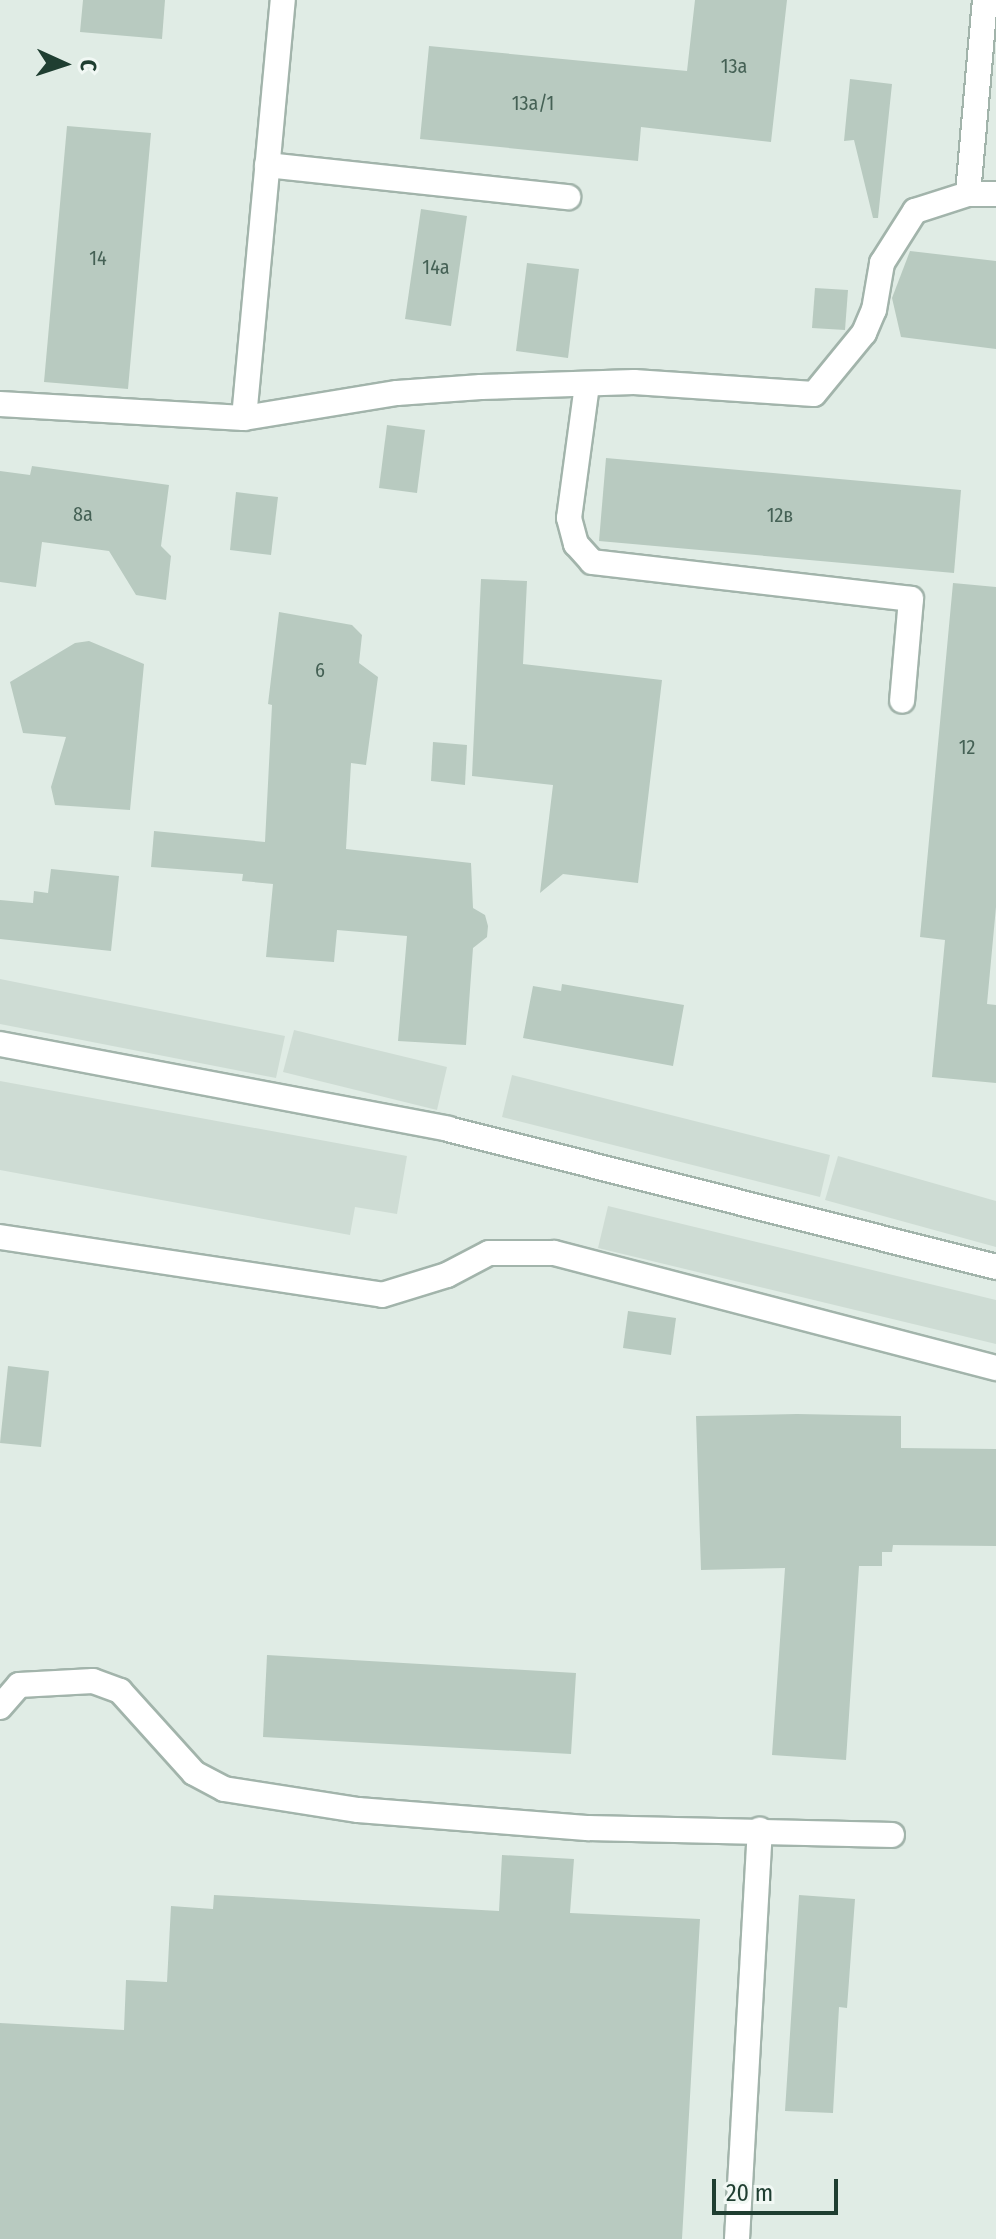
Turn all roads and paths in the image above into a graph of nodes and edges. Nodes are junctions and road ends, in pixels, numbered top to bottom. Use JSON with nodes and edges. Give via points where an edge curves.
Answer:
{"nodes":[{"id":1,"x":283,"y":0,"type":"edge"},
{"id":2,"x":985,"y":0,"type":"edge"},
{"id":3,"x":267,"y":165,"type":"junction"},
{"id":4,"x":968,"y":194,"type":"junction"},
{"id":5,"x":996,"y":194,"type":"edge"},
{"id":6,"x":568,"y":197,"type":"dead end"},
{"id":7,"x":587,"y":385,"type":"junction"},
{"id":8,"x":0,"y":404,"type":"edge"},
{"id":9,"x":244,"y":418,"type":"junction"},
{"id":10,"x":902,"y":701,"type":"dead end"},
{"id":11,"x":0,"y":1044,"type":"edge"},
{"id":12,"x":0,"y":1237,"type":"edge"},
{"id":13,"x":996,"y":1267,"type":"edge"},
{"id":14,"x":996,"y":1368,"type":"edge"},
{"id":15,"x":0,"y":1707,"type":"edge"},
{"id":16,"x":760,"y":1830,"type":"junction"},
{"id":17,"x":892,"y":1835,"type":"dead end"},
{"id":18,"x":737,"y":2239,"type":"edge"}],
"edges":[{"from":1,"to":3,"type":"street"},
{"from":2,"to":4,"type":"street"},
{"from":3,"to":6,"type":"street"},
{"from":3,"to":9,"type":"street"},
{"from":4,"to":5,"type":"street"},
{"from":4,"to":7,"type":"street","via":[[915,211],[882,263],[864,333],[814,394],[634,382]]},
{"from":7,"to":9,"type":"street","via":[[397,393]]},
{"from":7,"to":10,"type":"street","via":[[569,518],[576,544],[592,562],[911,599]]},
{"from":8,"to":9,"type":"street"},
{"from":11,"to":13,"type":"street","via":[[448,1129]]},
{"from":12,"to":14,"type":"street","via":[[382,1295],[447,1275],[489,1253],[554,1253]]},
{"from":15,"to":16,"type":"street","via":[[19,1685],[56,1679],[120,1691],[194,1773],[224,1789],[358,1810],[574,1827]]},
{"from":16,"to":17,"type":"street"},
{"from":16,"to":18,"type":"street"}]}
